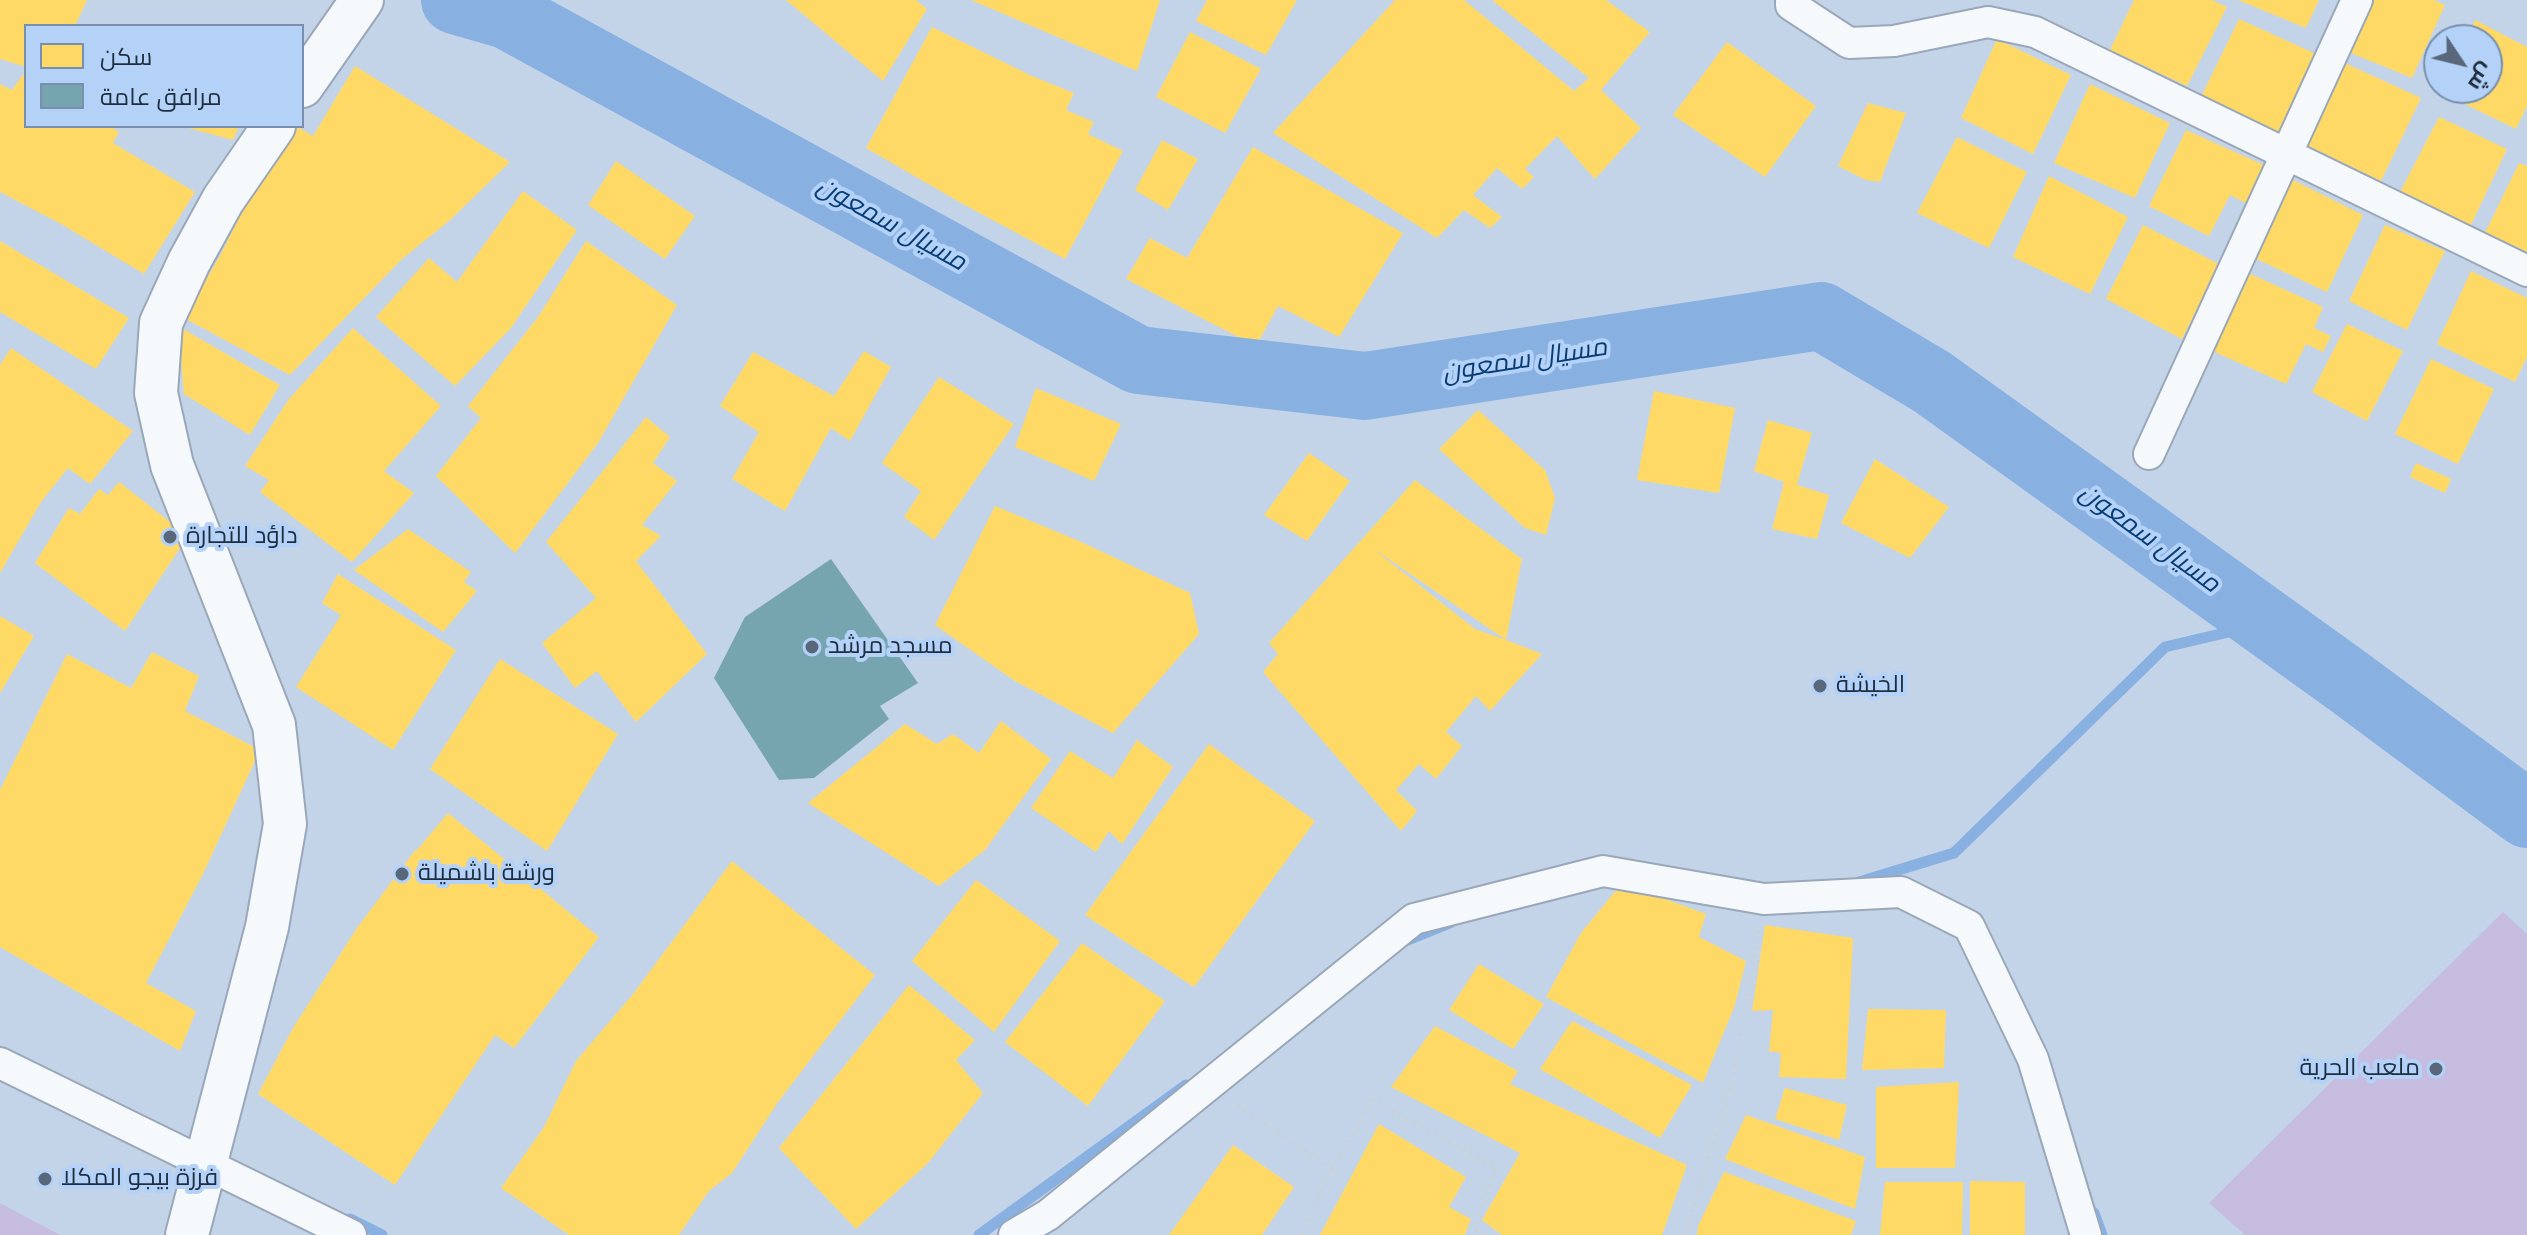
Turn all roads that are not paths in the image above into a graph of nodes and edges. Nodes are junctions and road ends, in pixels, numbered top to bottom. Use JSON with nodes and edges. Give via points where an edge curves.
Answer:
{"nodes":[{"id":1,"x":362,"y":0,"type":"edge"},
{"id":2,"x":1791,"y":0,"type":"edge"},
{"id":3,"x":2357,"y":0,"type":"edge"},
{"id":4,"x":304,"y":83,"type":"edge"},
{"id":5,"x":273,"y":128,"type":"edge"},
{"id":6,"x":2286,"y":153,"type":"junction"},
{"id":7,"x":2527,"y":271,"type":"edge"},
{"id":8,"x":2149,"y":454,"type":"dead end"},
{"id":9,"x":0,"y":1063,"type":"edge"},
{"id":10,"x":205,"y":1163,"type":"junction"},
{"id":11,"x":187,"y":1235,"type":"edge"},
{"id":12,"x":351,"y":1235,"type":"edge"},
{"id":13,"x":1014,"y":1235,"type":"edge"},
{"id":14,"x":2086,"y":1235,"type":"edge"}],
"edges":[{"from":1,"to":4,"type":"main road"},
{"from":2,"to":6,"type":"street","via":[[1791,5],[1849,43],[1894,41],[1988,22],[2035,32]]},
{"from":3,"to":6,"type":"street"},
{"from":5,"to":10,"type":"main road","via":[[223,200],[161,323],[156,393],[172,465],[274,725],[285,824],[267,927]]},
{"from":6,"to":7,"type":"street"},
{"from":6,"to":8,"type":"street"},
{"from":9,"to":10,"type":"street"},
{"from":10,"to":11,"type":"main road"},
{"from":10,"to":12,"type":"street"},
{"from":13,"to":14,"type":"street","via":[[1048,1215],[1414,919],[1603,871],[1764,899],[1901,892],[1969,926],[2033,1059]]}]}
